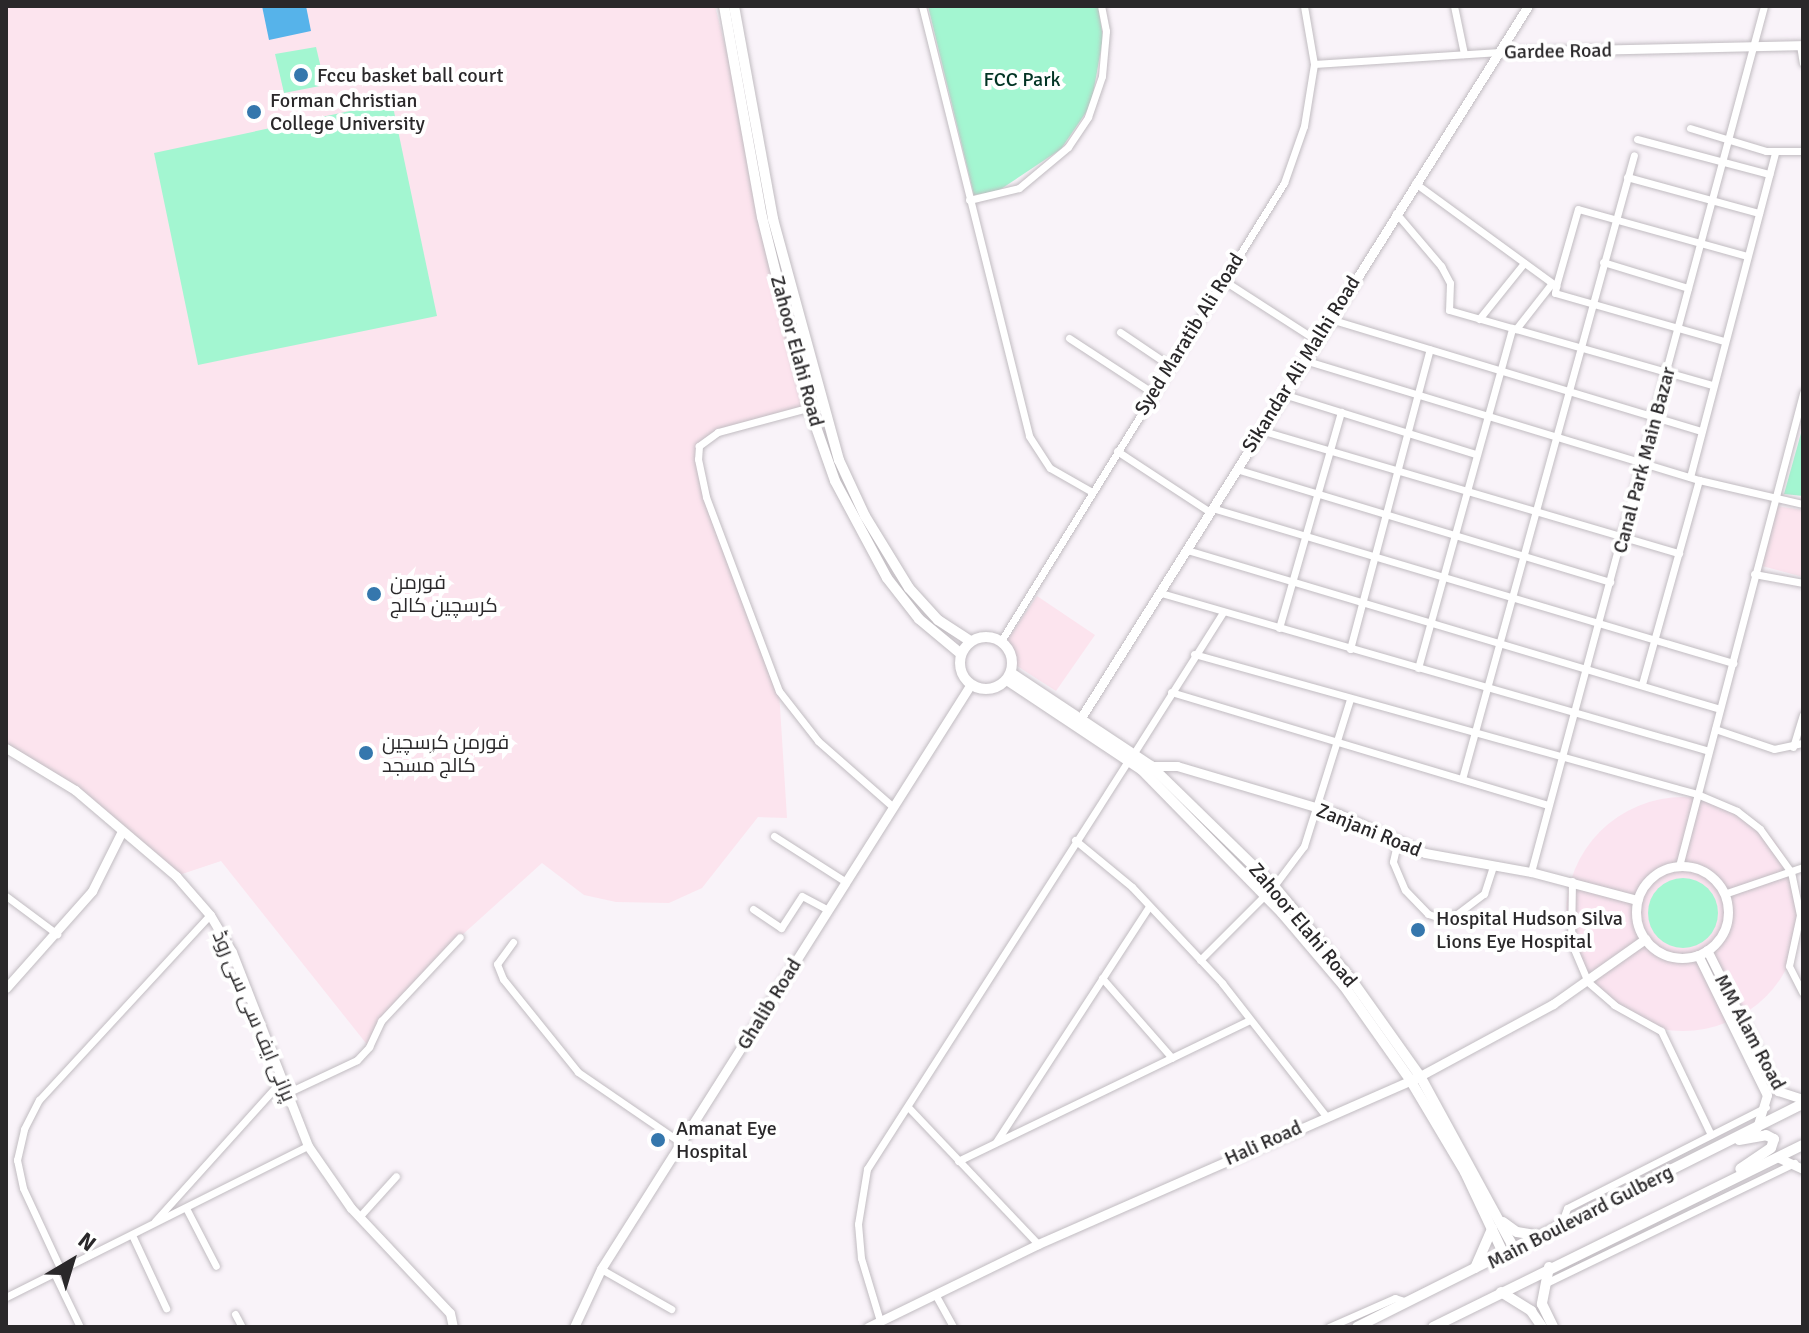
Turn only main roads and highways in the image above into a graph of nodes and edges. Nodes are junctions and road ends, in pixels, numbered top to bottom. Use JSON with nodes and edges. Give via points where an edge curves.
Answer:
{"nodes":[{"id":1,"x":724,"y":6,"type":"edge"},
{"id":2,"x":734,"y":6,"type":"edge"},
{"id":3,"x":970,"y":641,"type":"junction"},
{"id":4,"x":961,"y":654,"type":"junction"},
{"id":5,"x":1009,"y":676,"type":"junction"},
{"id":6,"x":1132,"y":756,"type":"junction"},
{"id":7,"x":1270,"y":890,"type":"junction"},
{"id":8,"x":1414,"y":1077,"type":"junction"},
{"id":9,"x":1803,"y":1102,"type":"edge"},
{"id":10,"x":1729,"y":1141,"type":"junction"},
{"id":11,"x":1803,"y":1145,"type":"edge"},
{"id":12,"x":1693,"y":1198,"type":"junction"},
{"id":13,"x":1502,"y":1221,"type":"junction"},
{"id":14,"x":1492,"y":1229,"type":"junction"},
{"id":15,"x":1544,"y":1236,"type":"junction"},
{"id":16,"x":1515,"y":1250,"type":"junction"},
{"id":17,"x":1504,"y":1255,"type":"junction"},
{"id":18,"x":1549,"y":1267,"type":"junction"},
{"id":19,"x":1474,"y":1270,"type":"junction"},
{"id":20,"x":1501,"y":1292,"type":"junction"},
{"id":21,"x":1357,"y":1327,"type":"edge"},
{"id":22,"x":1433,"y":1327,"type":"edge"},
{"id":23,"x":1542,"y":1327,"type":"edge"},
{"id":24,"x":1553,"y":1327,"type":"edge"}],
"edges":[{"from":1,"to":4,"type":"main road","name":"Zahoor Elahi Road","via":[[762,217],[809,407],[835,481],[887,578],[919,619]]},
{"from":2,"to":3,"type":"main road","name":"Zahoor Elahi Road","via":[[773,219],[839,460],[895,568],[938,620]]},
{"from":3,"to":4,"type":"main road"},
{"from":3,"to":5,"type":"main road","via":[[986,636],[1001,641],[1011,655]]},
{"from":4,"to":5,"type":"main road","via":[[961,671],[971,684],[994,688]]},
{"from":5,"to":6,"type":"main road","name":"Zahoor Elahi Road"},
{"from":6,"to":7,"type":"main road","name":"Zahoor Elahi Road"},
{"from":6,"to":7,"type":"main road","name":"Zahoor Elahi Road","via":[[1151,766]]},
{"from":7,"to":8,"type":"main road","name":"Zahoor Elahi Road"},
{"from":8,"to":13,"type":"main road","name":"Zahoor Elahi Road"},
{"from":8,"to":14,"type":"main road","name":"Zahoor Elahi Road"},
{"from":9,"to":10,"type":"main road","name":"Main Boulevard Gulberg"},
{"from":10,"to":12,"type":"main road","via":[[1766,1135],[1774,1143]]},
{"from":10,"to":15,"type":"main road","name":"Main Boulevard Gulberg"},
{"from":11,"to":12,"type":"main road","name":"Main Boulevard Gulberg"},
{"from":12,"to":18,"type":"main road","name":"Main Boulevard Gulberg"},
{"from":13,"to":15,"type":"main road","via":[[1517,1232]]},
{"from":13,"to":16,"type":"main road","name":"Zahoor Elahi Road"},
{"from":14,"to":17,"type":"main road","name":"Zahoor Elahi Road"},
{"from":14,"to":19,"type":"main road"},
{"from":15,"to":16,"type":"main road","name":"Main Boulevard Gulberg"},
{"from":16,"to":17,"type":"main road","name":"Main Boulevard Gulberg"},
{"from":17,"to":19,"type":"main road","name":"Main Boulevard Gulberg"},
{"from":18,"to":20,"type":"main road","name":"Main Boulevard Gulberg"},
{"from":18,"to":24,"type":"main road","via":[[1542,1304]]},
{"from":19,"to":21,"type":"main road","name":"Main Boulevard Gulberg"},
{"from":20,"to":22,"type":"main road","name":"Main Boulevard Gulberg"},
{"from":20,"to":23,"type":"main road","via":[[1531,1311]]}]}
